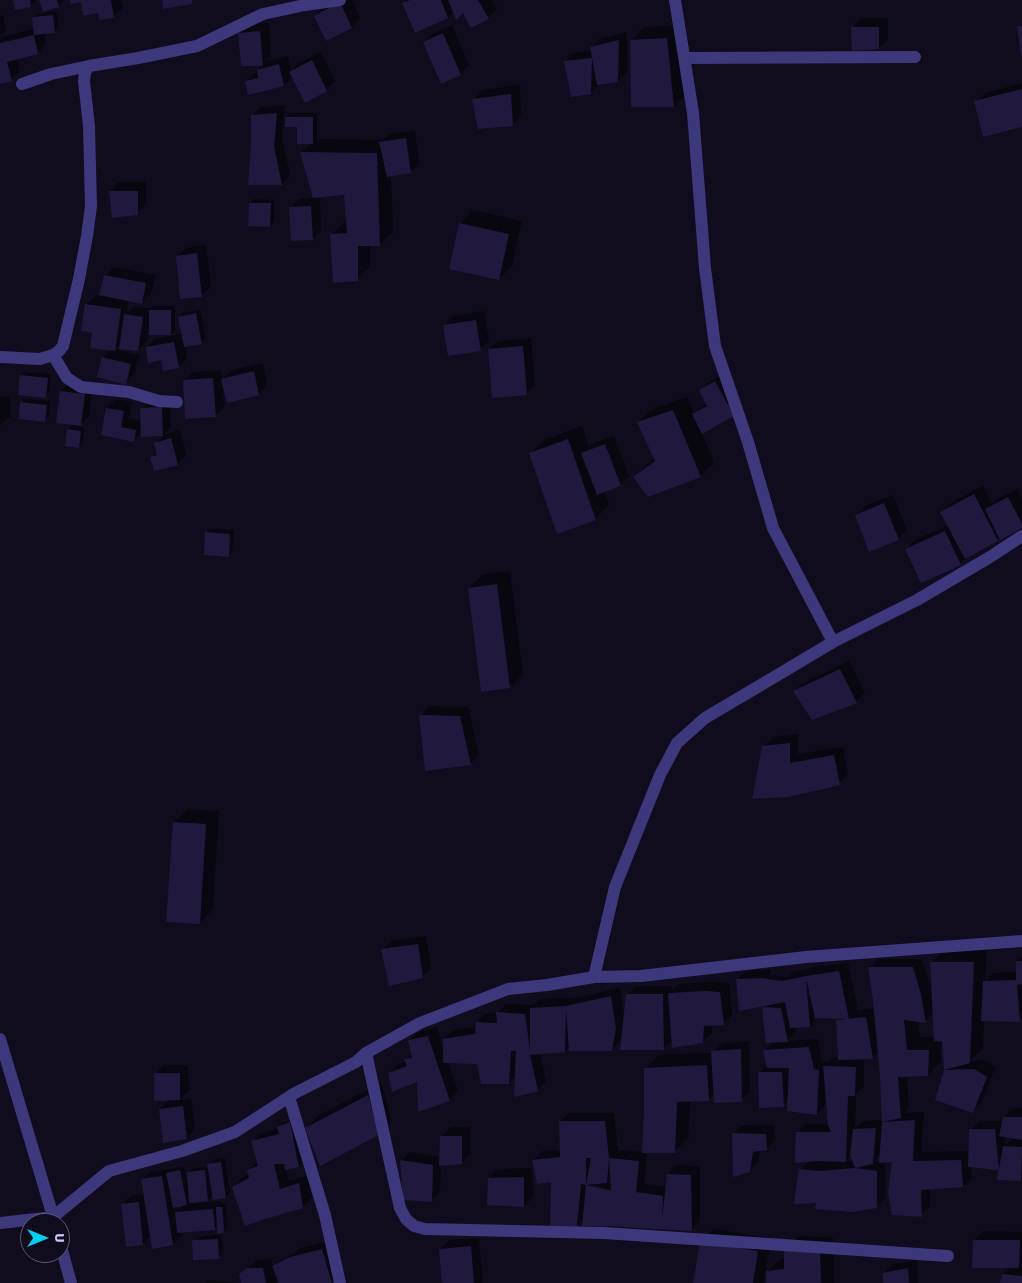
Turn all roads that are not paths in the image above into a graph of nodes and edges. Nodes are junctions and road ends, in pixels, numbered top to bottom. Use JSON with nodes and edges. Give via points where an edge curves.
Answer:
{"nodes":[{"id":1,"x":340,"y":0,"type":"edge"},
{"id":2,"x":675,"y":0,"type":"edge"},
{"id":3,"x":915,"y":56,"type":"dead end"},
{"id":4,"x":684,"y":58,"type":"junction"},
{"id":5,"x":89,"y":66,"type":"junction"},
{"id":6,"x":22,"y":84,"type":"dead end"},
{"id":7,"x":53,"y":355,"type":"junction"},
{"id":8,"x":0,"y":357,"type":"edge"},
{"id":9,"x":177,"y":402,"type":"dead end"},
{"id":10,"x":1022,"y":536,"type":"edge"},
{"id":11,"x":833,"y":642,"type":"junction"},
{"id":12,"x":1022,"y":941,"type":"edge"},
{"id":13,"x":594,"y":977,"type":"junction"},
{"id":14,"x":0,"y":1039,"type":"edge"},
{"id":15,"x":366,"y":1053,"type":"junction"},
{"id":16,"x":289,"y":1097,"type":"junction"},
{"id":17,"x":52,"y":1213,"type":"edge"},
{"id":18,"x":62,"y":1213,"type":"edge"},
{"id":19,"x":20,"y":1222,"type":"edge"},
{"id":20,"x":0,"y":1223,"type":"edge"},
{"id":21,"x":948,"y":1256,"type":"dead end"},
{"id":22,"x":66,"y":1263,"type":"edge"},
{"id":23,"x":71,"y":1283,"type":"edge"},
{"id":24,"x":340,"y":1283,"type":"edge"}],
"edges":[{"from":1,"to":5,"type":"street","via":[[263,14],[198,46]]},
{"from":2,"to":4,"type":"street"},
{"from":3,"to":4,"type":"street"},
{"from":4,"to":11,"type":"street","via":[[693,113],[705,268],[715,346],[773,528]]},
{"from":5,"to":6,"type":"street"},
{"from":5,"to":7,"type":"street","via":[[84,82],[91,206],[64,342]]},
{"from":7,"to":8,"type":"street","via":[[40,359]]},
{"from":7,"to":9,"type":"street","via":[[67,378],[81,386]]},
{"from":10,"to":11,"type":"street","via":[[917,600]]},
{"from":11,"to":13,"type":"street","via":[[705,718],[676,743],[615,887]]},
{"from":12,"to":13,"type":"street","via":[[806,956],[641,976]]},
{"from":13,"to":15,"type":"street","via":[[508,989],[420,1023]]},
{"from":14,"to":17,"type":"street"},
{"from":15,"to":16,"type":"street","via":[[356,1062]]},
{"from":15,"to":21,"type":"street","via":[[400,1208],[414,1226],[425,1229],[604,1233]]},
{"from":16,"to":18,"type":"street","via":[[235,1132],[109,1171]]},
{"from":16,"to":24,"type":"street","via":[[325,1215]]},
{"from":19,"to":20,"type":"street"},
{"from":22,"to":23,"type":"street"}]}
